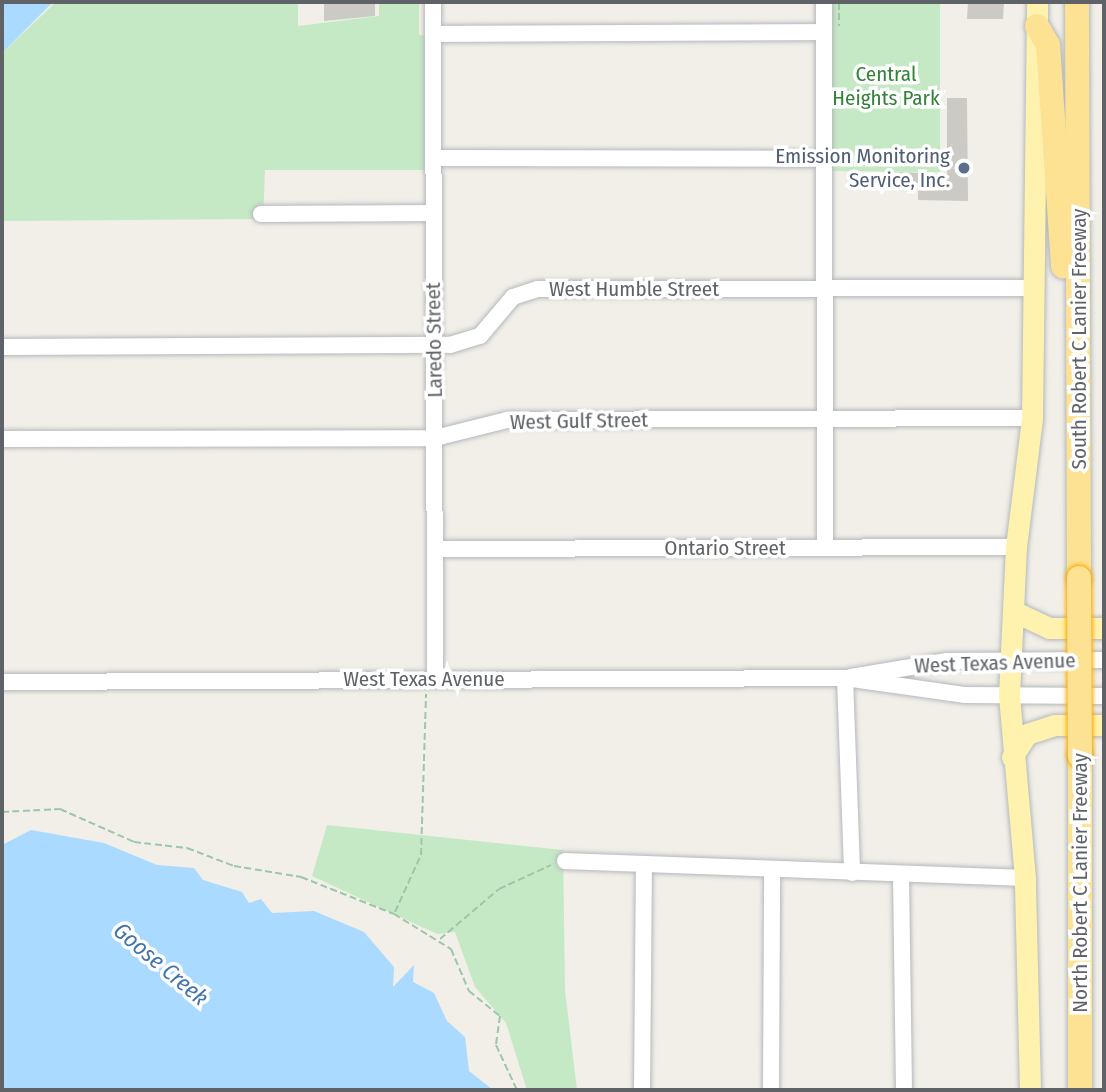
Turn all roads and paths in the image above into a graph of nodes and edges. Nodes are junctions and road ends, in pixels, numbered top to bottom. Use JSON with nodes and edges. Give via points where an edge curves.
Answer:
{"nodes":[{"id":1,"x":433,"y":2,"type":"edge"},
{"id":2,"x":1077,"y":2,"type":"edge"},
{"id":3,"x":831,"y":3,"type":"edge"},
{"id":4,"x":1037,"y":14,"type":"edge"},
{"id":5,"x":831,"y":29,"type":"junction"},
{"id":6,"x":433,"y":34,"type":"junction"},
{"id":7,"x":433,"y":158,"type":"junction"},
{"id":8,"x":823,"y":159,"type":"junction"},
{"id":9,"x":433,"y":213,"type":"junction"},
{"id":10,"x":261,"y":214,"type":"dead end"},
{"id":11,"x":1036,"y":288,"type":"junction"},
{"id":12,"x":824,"y":289,"type":"junction"},
{"id":13,"x":2,"y":347,"type":"edge"},
{"id":14,"x":434,"y":347,"type":"junction"},
{"id":15,"x":825,"y":418,"type":"junction"},
{"id":16,"x":1032,"y":418,"type":"junction"},
{"id":17,"x":435,"y":438,"type":"junction"},
{"id":18,"x":2,"y":439,"type":"edge"},
{"id":19,"x":1080,"y":504,"type":"junction"},
{"id":20,"x":1016,"y":547,"type":"junction"},
{"id":21,"x":825,"y":548,"type":"junction"},
{"id":22,"x":435,"y":549,"type":"junction"},
{"id":23,"x":1013,"y":611,"type":"junction"},
{"id":24,"x":1104,"y":628,"type":"edge"},
{"id":25,"x":1011,"y":658,"type":"junction"},
{"id":26,"x":1104,"y":660,"type":"edge"},
{"id":27,"x":1080,"y":677,"type":"joint"},
{"id":28,"x":845,"y":678,"type":"junction"},
{"id":29,"x":430,"y":679,"type":"junction"},
{"id":30,"x":2,"y":682,"type":"edge"},
{"id":31,"x":1009,"y":695,"type":"junction"},
{"id":32,"x":1104,"y":696,"type":"edge"},
{"id":33,"x":1104,"y":725,"type":"edge"},
{"id":34,"x":1012,"y":757,"type":"junction"},
{"id":35,"x":2,"y":812,"type":"edge"},
{"id":36,"x":565,"y":861,"type":"joint"},
{"id":37,"x":644,"y":867,"type":"junction"},
{"id":38,"x":772,"y":871,"type":"junction"},
{"id":39,"x":852,"y":873,"type":"junction"},
{"id":40,"x":901,"y":875,"type":"junction"},
{"id":41,"x":1025,"y":878,"type":"junction"},
{"id":42,"x":394,"y":914,"type":"junction"},
{"id":43,"x":439,"y":940,"type":"junction"},
{"id":44,"x":517,"y":1090,"type":"edge"},
{"id":45,"x":642,"y":1090,"type":"edge"},
{"id":46,"x":771,"y":1090,"type":"edge"},
{"id":47,"x":904,"y":1090,"type":"edge"},
{"id":48,"x":1030,"y":1090,"type":"edge"},
{"id":49,"x":1080,"y":1090,"type":"edge"}],
"edges":[{"from":1,"to":6,"type":"street","name":"Laredo Street"},
{"from":2,"to":19,"type":"highway","name":"South Robert C Lanier Freeway"},
{"from":3,"to":5,"type":"street"},
{"from":3,"to":5,"type":"path"},
{"from":4,"to":11,"type":"main road"},
{"from":4,"to":19,"type":"highway","via":[[1048,45]]},
{"from":5,"to":6,"type":"street"},
{"from":5,"to":8,"type":"street"},
{"from":6,"to":7,"type":"street","name":"Laredo Street"},
{"from":7,"to":8,"type":"street"},
{"from":7,"to":9,"type":"street","name":"Laredo Street"},
{"from":8,"to":12,"type":"street"},
{"from":9,"to":10,"type":"street"},
{"from":9,"to":14,"type":"street","name":"Laredo Street"},
{"from":11,"to":12,"type":"street","name":"West Humble Street"},
{"from":11,"to":16,"type":"main road"},
{"from":12,"to":14,"type":"street","name":"West Humble Street","via":[[538,289],[513,297],[480,336]]},
{"from":12,"to":15,"type":"street"},
{"from":13,"to":14,"type":"street","name":"West Humble Street"},
{"from":14,"to":17,"type":"street","name":"Laredo Street"},
{"from":15,"to":16,"type":"street","name":"West Gulf Street"},
{"from":15,"to":17,"type":"street","name":"West Gulf Street","via":[[507,420]]},
{"from":15,"to":21,"type":"street"},
{"from":16,"to":20,"type":"main road"},
{"from":17,"to":18,"type":"street","name":"West Gulf Street"},
{"from":17,"to":22,"type":"street","name":"Laredo Street"},
{"from":19,"to":27,"type":"highway","name":"South Robert C Lanier Freeway","bridge":true},
{"from":20,"to":21,"type":"street","name":"Ontario Street"},
{"from":20,"to":23,"type":"main road"},
{"from":21,"to":22,"type":"street","name":"Ontario Street"},
{"from":22,"to":29,"type":"street","name":"Laredo Street"},
{"from":23,"to":24,"type":"main road","via":[[1049,628]]},
{"from":23,"to":25,"type":"main road"},
{"from":25,"to":26,"type":"street","name":"West Texas Avenue"},
{"from":25,"to":28,"type":"street","name":"West Texas Avenue"},
{"from":25,"to":31,"type":"main road"},
{"from":27,"to":49,"type":"highway","name":"North Robert C Lanier Freeway","bridge":true},
{"from":28,"to":29,"type":"street","name":"West Texas Avenue"},
{"from":28,"to":31,"type":"street","name":"West Texas Avenue","via":[[907,690]]},
{"from":28,"to":39,"type":"street"},
{"from":29,"to":30,"type":"street","name":"West Texas Avenue"},
{"from":29,"to":42,"type":"path","via":[[421,855]]},
{"from":31,"to":32,"type":"street","name":"West Texas Avenue"},
{"from":31,"to":34,"type":"main road"},
{"from":33,"to":34,"type":"main road","via":[[1055,725],[1027,734]]},
{"from":34,"to":41,"type":"main road"},
{"from":35,"to":42,"type":"path","via":[[60,809],[134,842],[187,848],[234,866],[301,877]]},
{"from":36,"to":37,"type":"street"},
{"from":36,"to":43,"type":"path","via":[[499,889]]},
{"from":37,"to":38,"type":"street"},
{"from":37,"to":45,"type":"street"},
{"from":38,"to":39,"type":"street"},
{"from":38,"to":46,"type":"street"},
{"from":39,"to":40,"type":"street"},
{"from":40,"to":41,"type":"street"},
{"from":40,"to":47,"type":"street"},
{"from":41,"to":48,"type":"main road"},
{"from":42,"to":43,"type":"path"},
{"from":43,"to":44,"type":"path","via":[[450,949],[469,991],[500,1016],[496,1045]]}]}
